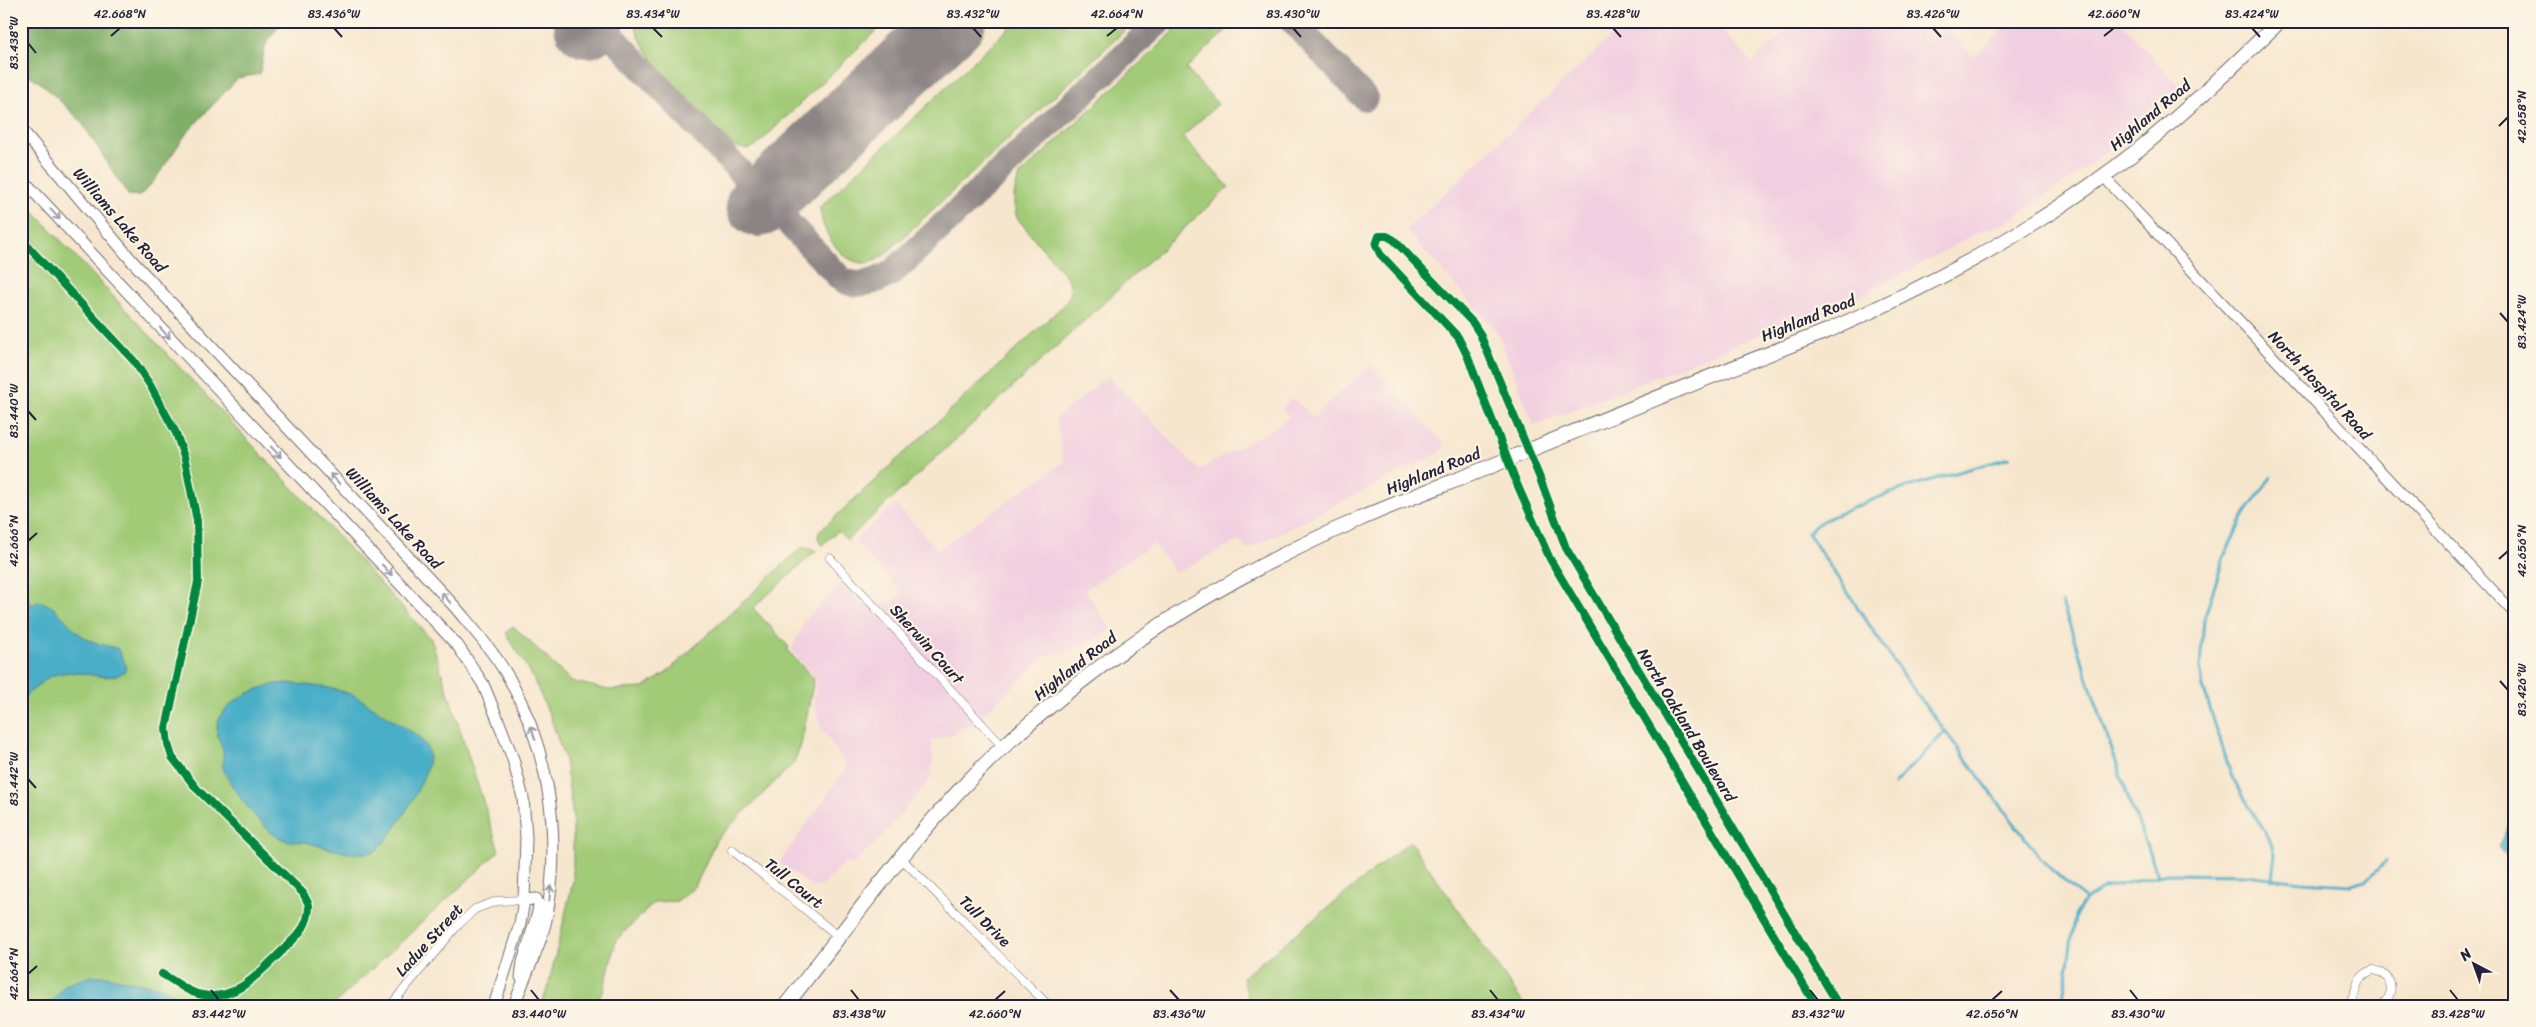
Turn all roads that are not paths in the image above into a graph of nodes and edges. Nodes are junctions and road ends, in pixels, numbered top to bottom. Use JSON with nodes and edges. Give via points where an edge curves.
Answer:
{"nodes":[{"id":1,"x":2280,"y":21,"type":"edge"},
{"id":2,"x":21,"y":129,"type":"edge"},
{"id":3,"x":2103,"y":176,"type":"junction"},
{"id":4,"x":21,"y":178,"type":"edge"},
{"id":5,"x":21,"y":239,"type":"edge"},
{"id":6,"x":1528,"y":451,"type":"junction"},
{"id":7,"x":1508,"y":460,"type":"junction"},
{"id":8,"x":830,"y":558,"type":"dead end"},
{"id":9,"x":2515,"y":614,"type":"edge"},
{"id":10,"x":1003,"y":748,"type":"junction"},
{"id":11,"x":732,"y":850,"type":"dead end"},
{"id":12,"x":900,"y":857,"type":"junction"},
{"id":13,"x":524,"y":900,"type":"junction"},
{"id":14,"x":839,"y":937,"type":"junction"},
{"id":15,"x":511,"y":951,"type":"junction"},
{"id":16,"x":162,"y":974,"type":"dead end"},
{"id":17,"x":519,"y":991,"type":"junction"},
{"id":18,"x":2350,"y":1003,"type":"edge"},
{"id":19,"x":390,"y":1006,"type":"edge"},
{"id":20,"x":494,"y":1006,"type":"edge"},
{"id":21,"x":502,"y":1006,"type":"edge"},
{"id":22,"x":514,"y":1006,"type":"edge"},
{"id":23,"x":784,"y":1006,"type":"edge"},
{"id":24,"x":1049,"y":1006,"type":"edge"},
{"id":25,"x":1816,"y":1006,"type":"edge"},
{"id":26,"x":1838,"y":1006,"type":"edge"},
{"id":27,"x":2361,"y":1006,"type":"edge"},
{"id":28,"x":2380,"y":1006,"type":"edge"}],
"edges":[{"from":1,"to":3,"type":"highway","name":"Highland Road","via":[[2189,107]]},
{"from":17,"to":2,"type":"main road","name":"Williams Lake Road","one_way":true,"via":[[536,953],[548,910],[553,816],[543,764],[529,721],[510,679],[455,607],[133,262]]},
{"from":3,"to":6,"type":"highway","name":"Highland Road","via":[[1990,250],[1893,302]]},
{"from":3,"to":9,"type":"street","name":"North Hospital Road"},
{"from":4,"to":13,"type":"main road","one_way":true,"via":[[458,646],[483,684],[515,767],[523,798],[526,837]]},
{"from":5,"to":16,"type":"street","via":[[134,362],[162,406],[185,460],[197,521],[198,582],[166,728],[172,757],[197,789],[302,893],[309,905],[304,926],[296,936],[250,981],[233,991],[203,996]]},
{"from":6,"to":7,"type":"highway","name":"Highland Road"},
{"from":6,"to":7,"type":"street","name":"North Oakland Boulevard","via":[[1472,323],[1394,240],[1379,236],[1376,245],[1380,254],[1458,337]]},
{"from":6,"to":26,"type":"street","name":"North Oakland Boulevard","via":[[1570,555]]},
{"from":7,"to":10,"type":"highway","name":"Highland Road","via":[[1362,518],[1237,578],[1118,653],[1060,697]]},
{"from":7,"to":25,"type":"street","name":"North Oakland Boulevard","via":[[1556,569]]},
{"from":8,"to":10,"type":"street","name":"Sherwin Court"},
{"from":10,"to":12,"type":"highway","name":"Highland Road"},
{"from":11,"to":14,"type":"street","name":"Tull Court"},
{"from":12,"to":14,"type":"highway","name":"Highland Road"},
{"from":12,"to":24,"type":"street","name":"Tull Drive"},
{"from":13,"to":15,"type":"main road"},
{"from":13,"to":17,"type":"main road","via":[[536,899],[539,905],[523,962]]},
{"from":13,"to":19,"type":"street","name":"Ladue Street","via":[[497,901],[475,909]]},
{"from":14,"to":23,"type":"highway","name":"Highland Road"},
{"from":15,"to":20,"type":"main road"},
{"from":15,"to":21,"type":"main road","via":[[508,987]]},
{"from":17,"to":22,"type":"main road","name":"Williams Lake Road"},
{"from":18,"to":27,"type":"street"},
{"from":18,"to":28,"type":"street","via":[[2360,978],[2373,970],[2381,971],[2392,985],[2387,1002]]}]}
